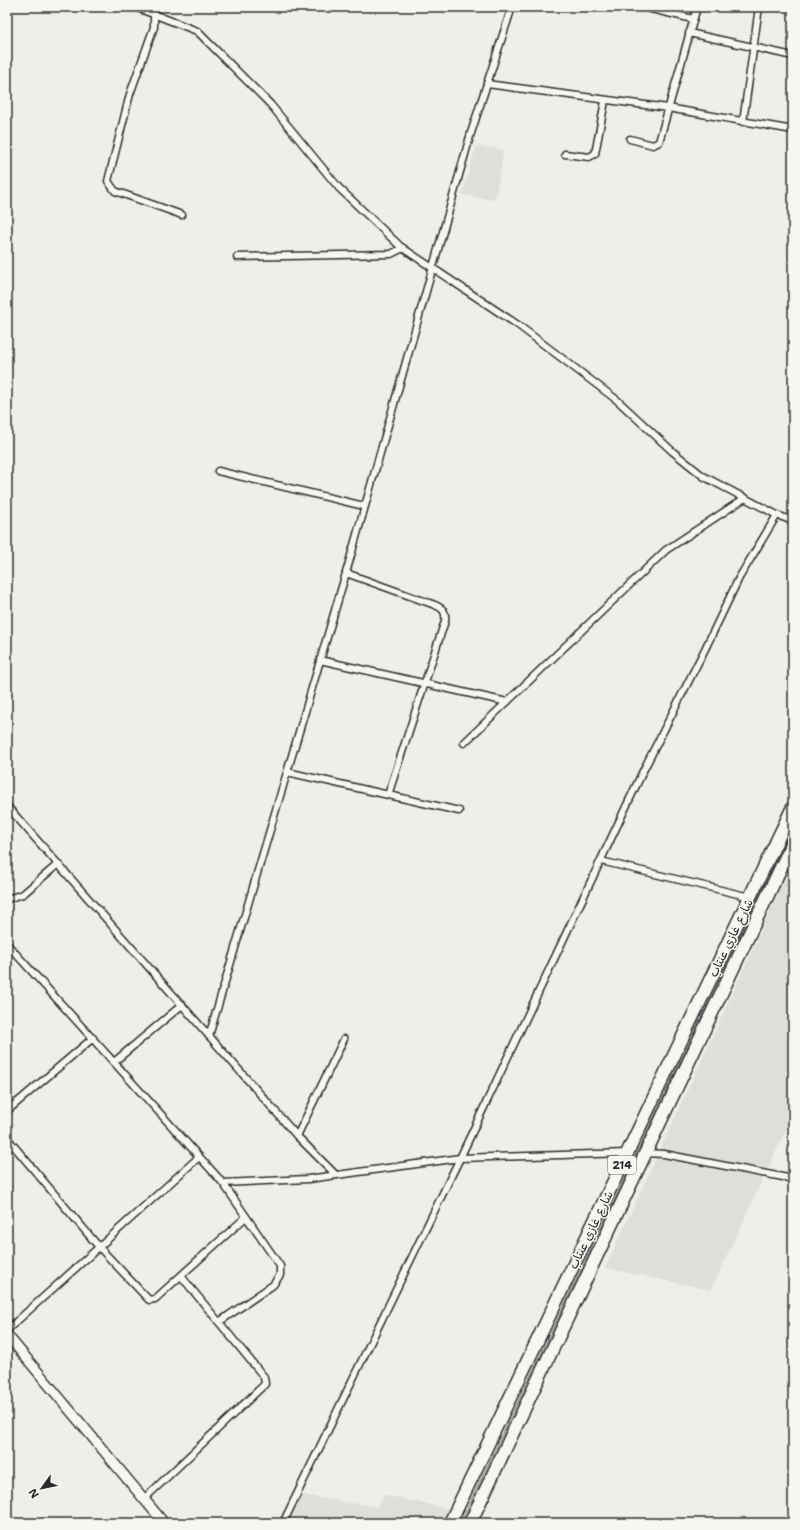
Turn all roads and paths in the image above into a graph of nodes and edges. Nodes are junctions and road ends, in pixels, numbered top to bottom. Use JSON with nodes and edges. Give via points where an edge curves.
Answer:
{"nodes":[{"id":1,"x":135,"y":7,"type":"edge"},
{"id":2,"x":512,"y":7,"type":"edge"},
{"id":3,"x":643,"y":7,"type":"edge"},
{"id":4,"x":697,"y":7,"type":"edge"},
{"id":5,"x":760,"y":7,"type":"edge"},
{"id":6,"x":154,"y":14,"type":"junction"},
{"id":7,"x":693,"y":18,"type":"junction"},
{"id":8,"x":689,"y":33,"type":"junction"},
{"id":9,"x":754,"y":47,"type":"junction"},
{"id":10,"x":793,"y":56,"type":"edge"},
{"id":11,"x":487,"y":84,"type":"junction"},
{"id":12,"x":605,"y":101,"type":"junction"},
{"id":13,"x":668,"y":108,"type":"junction"},
{"id":14,"x":743,"y":122,"type":"junction"},
{"id":15,"x":793,"y":130,"type":"edge"},
{"id":16,"x":630,"y":139,"type":"dead end"},
{"id":17,"x":565,"y":154,"type":"dead end"},
{"id":18,"x":182,"y":215,"type":"dead end"},
{"id":19,"x":403,"y":248,"type":"junction"},
{"id":20,"x":237,"y":257,"type":"dead end"},
{"id":21,"x":432,"y":268,"type":"junction"},
{"id":22,"x":218,"y":471,"type":"dead end"},
{"id":23,"x":745,"y":498,"type":"junction"},
{"id":24,"x":364,"y":506,"type":"junction"},
{"id":25,"x":777,"y":515,"type":"junction"},
{"id":26,"x":793,"y":521,"type":"edge"},
{"id":27,"x":346,"y":573,"type":"junction"},
{"id":28,"x":320,"y":660,"type":"junction"},
{"id":29,"x":425,"y":683,"type":"junction"},
{"id":30,"x":507,"y":702,"type":"junction"},
{"id":31,"x":464,"y":743,"type":"dead end"},
{"id":32,"x":287,"y":772,"type":"junction"},
{"id":33,"x":388,"y":795,"type":"junction"},
{"id":34,"x":7,"y":806,"type":"edge"},
{"id":35,"x":793,"y":807,"type":"edge"},
{"id":36,"x":459,"y":811,"type":"dead end"},
{"id":37,"x":793,"y":842,"type":"edge"},
{"id":38,"x":601,"y":861,"type":"junction"},
{"id":39,"x":57,"y":865,"type":"junction"},
{"id":40,"x":750,"y":897,"type":"junction"},
{"id":41,"x":7,"y":899,"type":"edge"},
{"id":42,"x":7,"y":944,"type":"edge"},
{"id":43,"x":182,"y":1005,"type":"junction"},
{"id":44,"x":209,"y":1036,"type":"junction"},
{"id":45,"x":92,"y":1038,"type":"junction"},
{"id":46,"x":344,"y":1039,"type":"dead end"},
{"id":47,"x":114,"y":1062,"type":"junction"},
{"id":48,"x":7,"y":1112,"type":"edge"},
{"id":49,"x":297,"y":1136,"type":"junction"},
{"id":50,"x":7,"y":1138,"type":"edge"},
{"id":51,"x":628,"y":1153,"type":"junction"},
{"id":52,"x":645,"y":1153,"type":"junction"},
{"id":53,"x":199,"y":1157,"type":"junction"},
{"id":54,"x":460,"y":1158,"type":"junction"},
{"id":55,"x":336,"y":1175,"type":"junction"},
{"id":56,"x":793,"y":1179,"type":"edge"},
{"id":57,"x":223,"y":1183,"type":"junction"},
{"id":58,"x":246,"y":1217,"type":"junction"},
{"id":59,"x":99,"y":1247,"type":"junction"},
{"id":60,"x":180,"y":1276,"type":"junction"},
{"id":61,"x":219,"y":1322,"type":"junction"},
{"id":62,"x":7,"y":1330,"type":"edge"},
{"id":63,"x":7,"y":1335,"type":"edge"},
{"id":64,"x":144,"y":1499,"type":"junction"},
{"id":65,"x":164,"y":1523,"type":"edge"},
{"id":66,"x":284,"y":1523,"type":"edge"},
{"id":67,"x":450,"y":1523,"type":"edge"},
{"id":68,"x":470,"y":1523,"type":"edge"}],
"edges":[{"from":1,"to":6,"type":"street"},
{"from":2,"to":11,"type":"street"},
{"from":3,"to":7,"type":"street"},
{"from":4,"to":7,"type":"street"},
{"from":5,"to":9,"type":"street"},
{"from":6,"to":18,"type":"street","via":[[154,28],[130,94],[108,181],[115,191]]},
{"from":6,"to":19,"type":"street","via":[[197,32],[270,104],[339,188]]},
{"from":7,"to":8,"type":"street"},
{"from":8,"to":9,"type":"street"},
{"from":8,"to":13,"type":"street"},
{"from":9,"to":10,"type":"street"},
{"from":9,"to":14,"type":"street"},
{"from":11,"to":12,"type":"street"},
{"from":11,"to":21,"type":"street"},
{"from":12,"to":13,"type":"street"},
{"from":12,"to":17,"type":"street","via":[[595,154],[590,157]]},
{"from":13,"to":14,"type":"street"},
{"from":13,"to":16,"type":"street","via":[[659,142],[653,145]]},
{"from":14,"to":15,"type":"street"},
{"from":19,"to":20,"type":"street","via":[[391,254]]},
{"from":19,"to":21,"type":"street"},
{"from":21,"to":23,"type":"street","via":[[518,325],[617,400],[703,476]]},
{"from":21,"to":24,"type":"street"},
{"from":22,"to":24,"type":"street"},
{"from":23,"to":25,"type":"street"},
{"from":23,"to":30,"type":"street","via":[[666,550]]},
{"from":24,"to":27,"type":"street"},
{"from":25,"to":26,"type":"street"},
{"from":25,"to":38,"type":"street","via":[[739,578]]},
{"from":27,"to":28,"type":"street"},
{"from":27,"to":29,"type":"street","via":[[442,608],[446,613]]},
{"from":28,"to":29,"type":"street"},
{"from":28,"to":32,"type":"street"},
{"from":29,"to":30,"type":"street"},
{"from":29,"to":33,"type":"street"},
{"from":30,"to":31,"type":"street"},
{"from":32,"to":33,"type":"street"},
{"from":32,"to":44,"type":"street"},
{"from":33,"to":36,"type":"street"},
{"from":34,"to":39,"type":"street"},
{"from":35,"to":40,"type":"highway","name":"شارع غازي عنتاب","number":"214"},
{"from":37,"to":52,"type":"highway","number":"214"},
{"from":38,"to":40,"type":"street"},
{"from":38,"to":54,"type":"street"},
{"from":39,"to":41,"type":"street","via":[[23,894]]},
{"from":39,"to":43,"type":"street"},
{"from":40,"to":51,"type":"highway","name":"شارع غازي عنتاب","number":"214"},
{"from":42,"to":45,"type":"street"},
{"from":43,"to":44,"type":"street"},
{"from":43,"to":47,"type":"street"},
{"from":44,"to":49,"type":"street"},
{"from":45,"to":47,"type":"street"},
{"from":45,"to":48,"type":"street"},
{"from":46,"to":49,"type":"street"},
{"from":47,"to":53,"type":"street"},
{"from":49,"to":55,"type":"street"},
{"from":50,"to":59,"type":"street"},
{"from":51,"to":54,"type":"street"},
{"from":51,"to":67,"type":"highway","name":"شارع غازي عنتاب","number":"214"},
{"from":52,"to":56,"type":"street","via":[[664,1154]]},
{"from":52,"to":68,"type":"highway","number":"214"},
{"from":53,"to":57,"type":"street"},
{"from":53,"to":59,"type":"street"},
{"from":54,"to":55,"type":"street"},
{"from":54,"to":66,"type":"street"},
{"from":55,"to":57,"type":"street"},
{"from":57,"to":58,"type":"street"},
{"from":58,"to":60,"type":"street"},
{"from":58,"to":61,"type":"street","via":[[280,1266],[280,1275],[273,1284]]},
{"from":59,"to":60,"type":"street","via":[[149,1300],[155,1299]]},
{"from":59,"to":62,"type":"street"},
{"from":60,"to":61,"type":"street"},
{"from":61,"to":64,"type":"street","via":[[264,1377],[265,1384]]},
{"from":63,"to":64,"type":"street"},
{"from":64,"to":65,"type":"street"}]}
